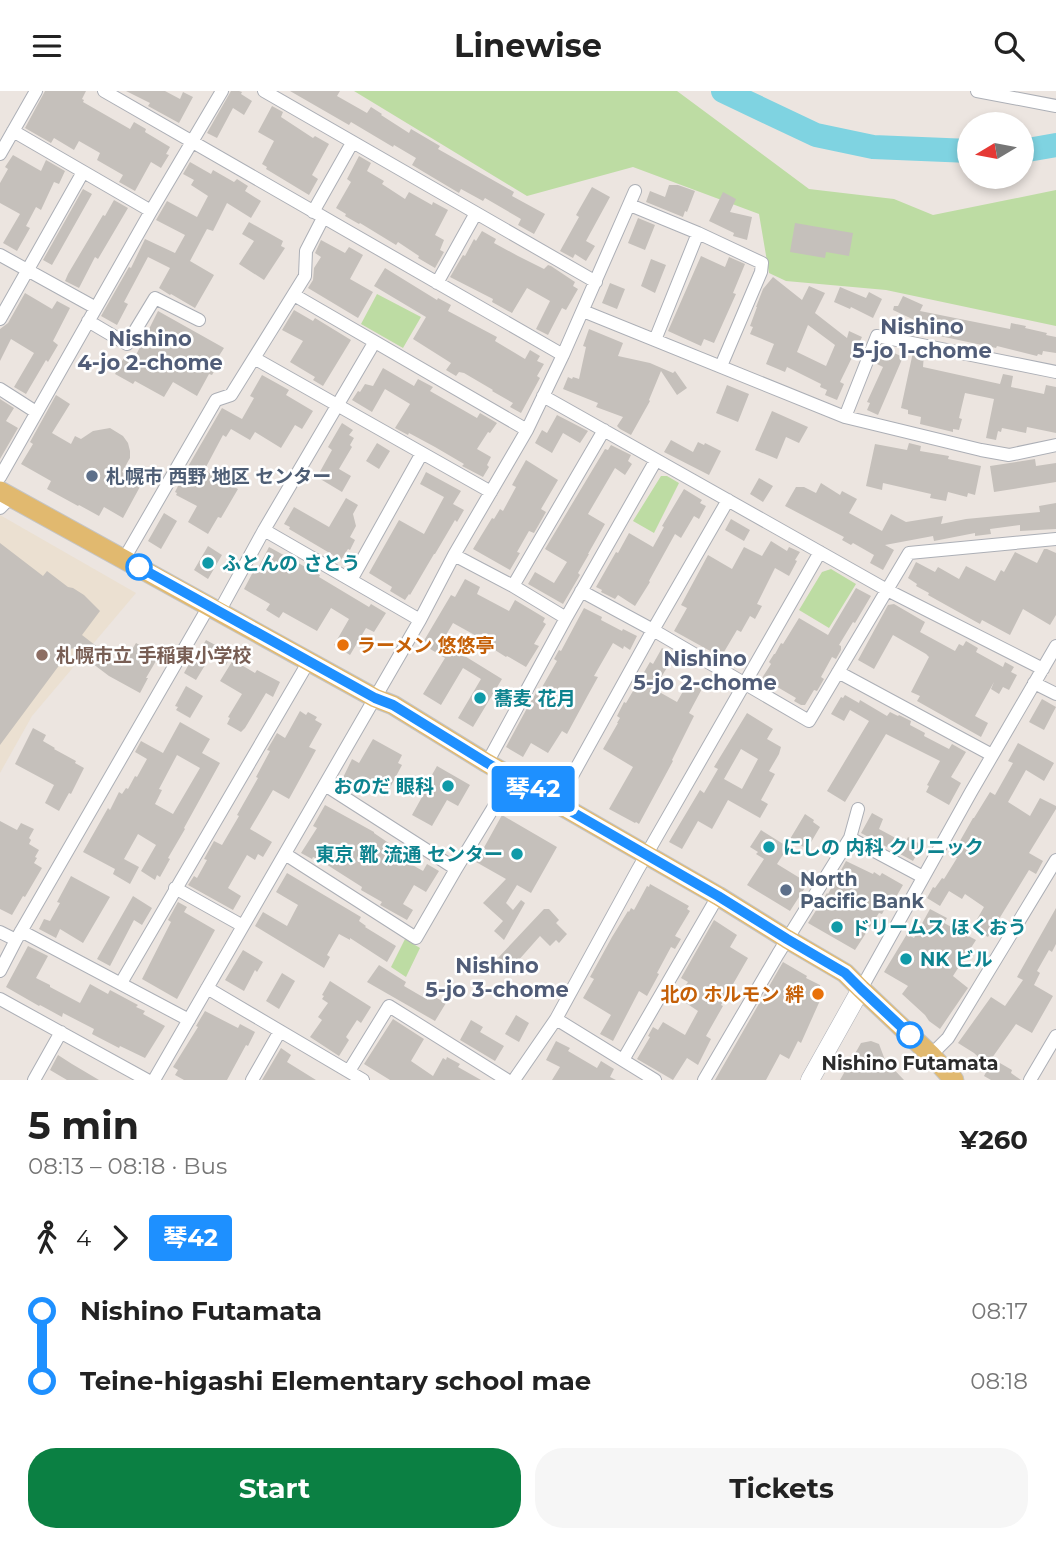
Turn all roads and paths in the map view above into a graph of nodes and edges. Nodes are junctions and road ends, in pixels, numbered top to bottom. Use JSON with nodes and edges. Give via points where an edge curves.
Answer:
{"nodes":[{"id":1,"x":36,"y":91,"type":"edge"},
{"id":2,"x":104,"y":91,"type":"edge"},
{"id":3,"x":222,"y":91,"type":"edge"},
{"id":4,"x":264,"y":91,"type":"edge"},
{"id":5,"x":978,"y":91,"type":"edge"},
{"id":6,"x":1056,"y":106,"type":"edge"},
{"id":7,"x":13,"y":131,"type":"junction"},
{"id":8,"x":192,"y":142,"type":"junction"},
{"id":9,"x":352,"y":143,"type":"junction"},
{"id":10,"x":0,"y":154,"type":"edge"},
{"id":11,"x":83,"y":172,"type":"junction"},
{"id":12,"x":635,"y":191,"type":"dead end"},
{"id":13,"x":630,"y":205,"type":"junction"},
{"id":14,"x":151,"y":211,"type":"junction"},
{"id":15,"x":476,"y":213,"type":"junction"},
{"id":16,"x":318,"y":215,"type":"junction"},
{"id":17,"x":698,"y":233,"type":"junction"},
{"id":18,"x":0,"y":255,"type":"edge"},
{"id":19,"x":28,"y":271,"type":"junction"},
{"id":20,"x":596,"y":282,"type":"junction"},
{"id":21,"x":437,"y":283,"type":"junction"},
{"id":22,"x":294,"y":295,"type":"junction"},
{"id":23,"x":96,"y":308,"type":"junction"},
{"id":24,"x":583,"y":311,"type":"junction"},
{"id":25,"x":0,"y":319,"type":"edge"},
{"id":26,"x":199,"y":320,"type":"dead end"},
{"id":27,"x":88,"y":321,"type":"junction"},
{"id":28,"x":655,"y":339,"type":"junction"},
{"id":29,"x":374,"y":343,"type":"junction"},
{"id":30,"x":563,"y":355,"type":"junction"},
{"id":31,"x":254,"y":358,"type":"junction"},
{"id":32,"x":721,"y":366,"type":"junction"},
{"id":33,"x":1056,"y":372,"type":"edge"},
{"id":34,"x":0,"y":389,"type":"edge"},
{"id":35,"x":543,"y":396,"type":"junction"},
{"id":36,"x":337,"y":406,"type":"junction"},
{"id":37,"x":36,"y":412,"type":"junction"},
{"id":38,"x":845,"y":417,"type":"junction"},
{"id":39,"x":527,"y":430,"type":"junction"},
{"id":40,"x":604,"y":431,"type":"junction"},
{"id":41,"x":1056,"y":445,"type":"edge"},
{"id":42,"x":422,"y":453,"type":"junction"},
{"id":43,"x":656,"y":460,"type":"junction"},
{"id":44,"x":0,"y":477,"type":"edge"},
{"id":45,"x":491,"y":492,"type":"junction"},
{"id":46,"x":4,"y":498,"type":"edge"},
{"id":47,"x":728,"y":500,"type":"junction"},
{"id":48,"x":264,"y":530,"type":"junction"},
{"id":49,"x":1056,"y":539,"type":"edge"},
{"id":50,"x":820,"y":552,"type":"junction"},
{"id":51,"x":454,"y":555,"type":"junction"},
{"id":52,"x":124,"y":559,"type":"junction"},
{"id":53,"x":351,"y":580,"type":"junction"},
{"id":54,"x":513,"y":586,"type":"junction"},
{"id":55,"x":887,"y":590,"type":"junction"},
{"id":56,"x":581,"y":591,"type":"junction"},
{"id":57,"x":214,"y":609,"type":"junction"},
{"id":58,"x":566,"y":618,"type":"junction"},
{"id":59,"x":420,"y":620,"type":"junction"},
{"id":60,"x":653,"y":630,"type":"junction"},
{"id":61,"x":1056,"y":646,"type":"edge"},
{"id":62,"x":309,"y":661,"type":"junction"},
{"id":63,"x":1042,"y":669,"type":"junction"},
{"id":64,"x":838,"y":672,"type":"junction"},
{"id":65,"x":745,"y":683,"type":"junction"},
{"id":66,"x":1034,"y":683,"type":"junction"},
{"id":67,"x":1056,"y":694,"type":"edge"},
{"id":68,"x":375,"y":698,"type":"junction"},
{"id":69,"x":992,"y":755,"type":"junction"},
{"id":70,"x":487,"y":763,"type":"junction"},
{"id":71,"x":512,"y":777,"type":"junction"},
{"id":72,"x":325,"y":785,"type":"junction"},
{"id":73,"x":557,"y":803,"type":"junction"},
{"id":74,"x":858,"y":809,"type":"dead end"},
{"id":75,"x":850,"y":838,"type":"junction"},
{"id":76,"x":285,"y":854,"type":"junction"},
{"id":77,"x":647,"y":855,"type":"junction"},
{"id":78,"x":1056,"y":860,"type":"edge"},
{"id":79,"x":456,"y":869,"type":"junction"},
{"id":80,"x":923,"y":877,"type":"junction"},
{"id":81,"x":175,"y":888,"type":"junction"},
{"id":82,"x":718,"y":896,"type":"junction"},
{"id":83,"x":243,"y":926,"type":"junction"},
{"id":84,"x":0,"y":932,"type":"edge"},
{"id":85,"x":19,"y":936,"type":"junction"},
{"id":86,"x":787,"y":939,"type":"junction"},
{"id":87,"x":0,"y":971,"type":"edge"},
{"id":88,"x":121,"y":983,"type":"junction"},
{"id":89,"x":207,"y":988,"type":"junction"},
{"id":90,"x":861,"y":989,"type":"junction"},
{"id":91,"x":0,"y":999,"type":"edge"},
{"id":92,"x":556,"y":1019,"type":"junction"},
{"id":93,"x":189,"y":1020,"type":"junction"},
{"id":94,"x":280,"y":1031,"type":"junction"},
{"id":95,"x":61,"y":1032,"type":"junction"},
{"id":96,"x":1056,"y":1036,"type":"edge"},
{"id":97,"x":931,"y":1055,"type":"junction"},
{"id":98,"x":623,"y":1061,"type":"junction"},
{"id":99,"x":349,"y":1071,"type":"junction"},
{"id":100,"x":154,"y":1079,"type":"edge"},
{"id":101,"x":34,"y":1080,"type":"edge"},
{"id":102,"x":252,"y":1080,"type":"edge"},
{"id":103,"x":363,"y":1080,"type":"edge"},
{"id":104,"x":507,"y":1080,"type":"edge"},
{"id":105,"x":514,"y":1080,"type":"edge"},
{"id":106,"x":655,"y":1080,"type":"edge"},
{"id":107,"x":704,"y":1080,"type":"edge"},
{"id":108,"x":810,"y":1080,"type":"edge"},
{"id":109,"x":954,"y":1080,"type":"edge"},
{"id":110,"x":1030,"y":1080,"type":"edge"}],
"edges":[{"from":1,"to":7,"type":"street"},
{"from":2,"to":8,"type":"street"},
{"from":3,"to":8,"type":"street"},
{"from":4,"to":9,"type":"street"},
{"from":5,"to":6,"type":"street"},
{"from":7,"to":10,"type":"street"},
{"from":7,"to":11,"type":"street"},
{"from":8,"to":14,"type":"street"},
{"from":8,"to":16,"type":"street"},
{"from":9,"to":15,"type":"street"},
{"from":9,"to":16,"type":"street"},
{"from":11,"to":14,"type":"street"},
{"from":11,"to":19,"type":"street"},
{"from":12,"to":13,"type":"street"},
{"from":13,"to":17,"type":"street"},
{"from":13,"to":20,"type":"street"},
{"from":14,"to":23,"type":"street"},
{"from":15,"to":20,"type":"street"},
{"from":15,"to":21,"type":"street"},
{"from":16,"to":21,"type":"street"},
{"from":16,"to":22,"type":"street","via":[[306,251],[305,276]]},
{"from":17,"to":28,"type":"street"},
{"from":17,"to":32,"type":"street","via":[[762,263]]},
{"from":18,"to":19,"type":"street"},
{"from":19,"to":23,"type":"street"},
{"from":19,"to":25,"type":"street"},
{"from":20,"to":24,"type":"street"},
{"from":21,"to":30,"type":"street"},
{"from":22,"to":29,"type":"street"},
{"from":22,"to":31,"type":"street"},
{"from":23,"to":27,"type":"street"},
{"from":24,"to":28,"type":"street"},
{"from":24,"to":30,"type":"street"},
{"from":26,"to":27,"type":"street","via":[[155,299],[128,344]]},
{"from":27,"to":37,"type":"street"},
{"from":28,"to":32,"type":"street"},
{"from":29,"to":36,"type":"street"},
{"from":29,"to":39,"type":"street"},
{"from":30,"to":35,"type":"street"},
{"from":31,"to":36,"type":"street"},
{"from":31,"to":52,"type":"street","via":[[231,395],[216,400]]},
{"from":32,"to":38,"type":"street"},
{"from":33,"to":38,"type":"street","via":[[877,336]]},
{"from":34,"to":37,"type":"street"},
{"from":35,"to":39,"type":"street"},
{"from":35,"to":40,"type":"street"},
{"from":36,"to":42,"type":"street"},
{"from":36,"to":48,"type":"street"},
{"from":37,"to":44,"type":"street"},
{"from":38,"to":41,"type":"street","via":[[1009,455]]},
{"from":39,"to":45,"type":"street"},
{"from":40,"to":43,"type":"street"},
{"from":40,"to":54,"type":"street"},
{"from":42,"to":45,"type":"street"},
{"from":42,"to":53,"type":"street"},
{"from":43,"to":47,"type":"street"},
{"from":43,"to":56,"type":"street"},
{"from":45,"to":51,"type":"street"},
{"from":46,"to":52,"type":"main road"},
{"from":47,"to":50,"type":"street"},
{"from":47,"to":60,"type":"street"},
{"from":48,"to":53,"type":"street"},
{"from":48,"to":57,"type":"street"},
{"from":49,"to":55,"type":"street","via":[[909,553]]},
{"from":50,"to":55,"type":"street"},
{"from":50,"to":65,"type":"street"},
{"from":51,"to":54,"type":"street"},
{"from":51,"to":59,"type":"street"},
{"from":52,"to":57,"type":"main road"},
{"from":53,"to":59,"type":"street"},
{"from":54,"to":58,"type":"street"},
{"from":55,"to":63,"type":"street"},
{"from":55,"to":64,"type":"street"},
{"from":56,"to":58,"type":"street"},
{"from":56,"to":60,"type":"street"},
{"from":57,"to":62,"type":"main road"},
{"from":57,"to":85,"type":"street"},
{"from":58,"to":70,"type":"street"},
{"from":59,"to":68,"type":"street"},
{"from":60,"to":65,"type":"street"},
{"from":60,"to":73,"type":"street"},
{"from":61,"to":63,"type":"street"},
{"from":62,"to":68,"type":"main road"},
{"from":62,"to":81,"type":"street"},
{"from":63,"to":66,"type":"street"},
{"from":64,"to":65,"type":"street","via":[[809,721]]},
{"from":64,"to":69,"type":"street"},
{"from":65,"to":77,"type":"street"},
{"from":66,"to":67,"type":"street"},
{"from":66,"to":69,"type":"street"},
{"from":68,"to":70,"type":"main road"},
{"from":68,"to":72,"type":"street"},
{"from":69,"to":80,"type":"street"},
{"from":70,"to":71,"type":"main road"},
{"from":71,"to":73,"type":"main road"},
{"from":71,"to":79,"type":"street"},
{"from":72,"to":76,"type":"street"},
{"from":72,"to":79,"type":"street"},
{"from":73,"to":77,"type":"main road"},
{"from":74,"to":75,"type":"street"},
{"from":75,"to":80,"type":"street"},
{"from":75,"to":86,"type":"street"},
{"from":76,"to":79,"type":"street","via":[[416,938]]},
{"from":76,"to":83,"type":"street"},
{"from":77,"to":82,"type":"main road"},
{"from":77,"to":92,"type":"street"},
{"from":78,"to":97,"type":"street","via":[[948,1038]]},
{"from":80,"to":90,"type":"street"},
{"from":81,"to":83,"type":"street"},
{"from":81,"to":88,"type":"street"},
{"from":82,"to":86,"type":"main road"},
{"from":82,"to":98,"type":"street"},
{"from":83,"to":89,"type":"street"},
{"from":84,"to":85,"type":"street"},
{"from":85,"to":87,"type":"street"},
{"from":85,"to":88,"type":"street"},
{"from":86,"to":90,"type":"main road","via":[[845,973]]},
{"from":86,"to":107,"type":"street"},
{"from":88,"to":93,"type":"street"},
{"from":89,"to":93,"type":"street"},
{"from":89,"to":94,"type":"street"},
{"from":90,"to":97,"type":"main road"},
{"from":90,"to":108,"type":"street"},
{"from":91,"to":95,"type":"street"},
{"from":92,"to":98,"type":"street"},
{"from":92,"to":105,"type":"street"},
{"from":93,"to":100,"type":"street"},
{"from":94,"to":99,"type":"street"},
{"from":94,"to":102,"type":"street"},
{"from":95,"to":100,"type":"street"},
{"from":95,"to":101,"type":"street"},
{"from":96,"to":110,"type":"street"},
{"from":97,"to":109,"type":"main road"},
{"from":98,"to":106,"type":"street"},
{"from":99,"to":103,"type":"street"},
{"from":99,"to":104,"type":"street","via":[[389,1006]]}]}
